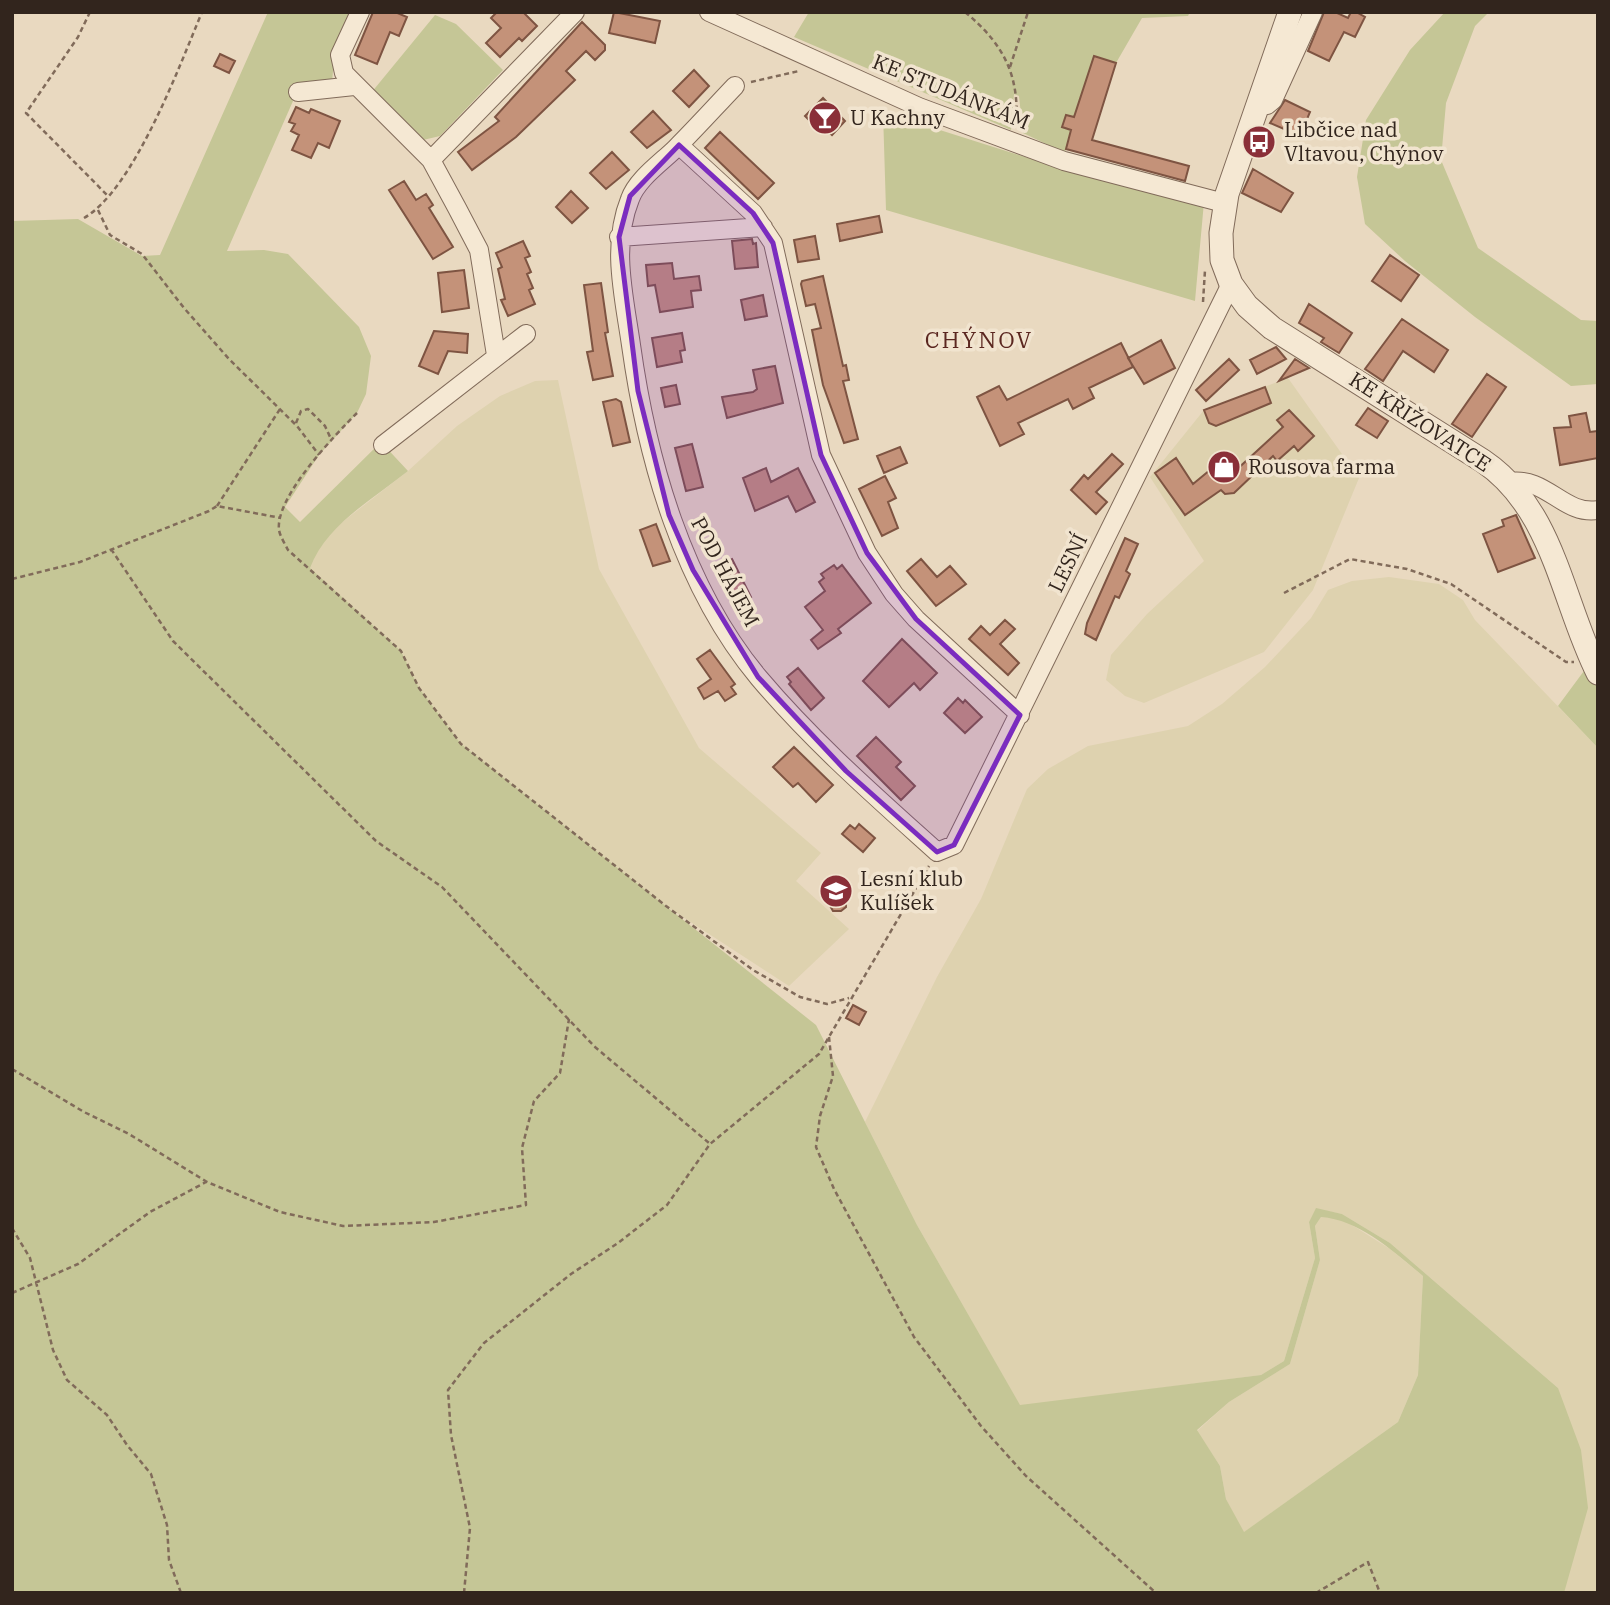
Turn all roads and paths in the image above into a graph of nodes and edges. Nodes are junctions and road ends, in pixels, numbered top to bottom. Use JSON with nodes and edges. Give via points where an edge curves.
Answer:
{"nodes":[{"id":1,"x":90,"y":12,"type":"edge"},
{"id":2,"x":202,"y":12,"type":"edge"},
{"id":3,"x":360,"y":12,"type":"edge"},
{"id":4,"x":575,"y":12,"type":"edge"},
{"id":5,"x":709,"y":12,"type":"edge"},
{"id":6,"x":965,"y":12,"type":"edge"},
{"id":7,"x":1028,"y":12,"type":"edge"},
{"id":8,"x":1290,"y":12,"type":"edge"},
{"id":9,"x":1313,"y":12,"type":"edge"},
{"id":10,"x":814,"y":58,"type":"junction"},
{"id":11,"x":1010,"y":67,"type":"junction"},
{"id":12,"x":355,"y":86,"type":"junction"},
{"id":13,"x":735,"y":86,"type":"joint"},
{"id":14,"x":298,"y":92,"type":"dead end"},
{"id":15,"x":1257,"y":106,"type":"junction"},
{"id":16,"x":1015,"y":143,"type":"junction"},
{"id":17,"x":679,"y":145,"type":"junction"},
{"id":18,"x":431,"y":160,"type":"junction"},
{"id":19,"x":110,"y":198,"type":"junction"},
{"id":20,"x":1224,"y":203,"type":"junction"},
{"id":21,"x":98,"y":210,"type":"junction"},
{"id":22,"x":84,"y":218,"type":"dead end"},
{"id":23,"x":763,"y":227,"type":"junction"},
{"id":24,"x":619,"y":237,"type":"junction"},
{"id":25,"x":1231,"y":284,"type":"junction"},
{"id":26,"x":526,"y":334,"type":"dead end"},
{"id":27,"x":496,"y":355,"type":"junction"},
{"id":28,"x":280,"y":409,"type":"junction"},
{"id":29,"x":357,"y":413,"type":"dead end"},
{"id":30,"x":297,"y":426,"type":"junction"},
{"id":31,"x":331,"y":441,"type":"junction"},
{"id":32,"x":383,"y":445,"type":"dead end"},
{"id":33,"x":319,"y":455,"type":"junction"},
{"id":34,"x":1509,"y":482,"type":"junction"},
{"id":35,"x":217,"y":506,"type":"junction"},
{"id":36,"x":1598,"y":510,"type":"edge"},
{"id":37,"x":282,"y":518,"type":"junction"},
{"id":38,"x":111,"y":549,"type":"junction"},
{"id":39,"x":12,"y":579,"type":"edge"},
{"id":40,"x":1284,"y":593,"type":"dead end"},
{"id":41,"x":1594,"y":667,"type":"edge"},
{"id":42,"x":1020,"y":715,"type":"junction"},
{"id":43,"x":937,"y":852,"type":"junction"},
{"id":44,"x":849,"y":998,"type":"junction"},
{"id":45,"x":569,"y":1019,"type":"junction"},
{"id":46,"x":829,"y":1033,"type":"junction"},
{"id":47,"x":12,"y":1069,"type":"edge"},
{"id":48,"x":710,"y":1144,"type":"junction"},
{"id":49,"x":206,"y":1182,"type":"junction"},
{"id":50,"x":12,"y":1228,"type":"edge"},
{"id":51,"x":37,"y":1284,"type":"junction"},
{"id":52,"x":12,"y":1293,"type":"edge"},
{"id":53,"x":181,"y":1593,"type":"edge"},
{"id":54,"x":464,"y":1593,"type":"edge"},
{"id":55,"x":1156,"y":1593,"type":"edge"},
{"id":56,"x":1316,"y":1593,"type":"edge"},
{"id":57,"x":1381,"y":1593,"type":"edge"}],
"edges":[{"from":1,"to":19,"type":"path","via":[[26,113]]},
{"from":2,"to":19,"type":"path","via":[[155,121]]},
{"from":3,"to":12,"type":"street","via":[[340,55],[344,73]]},
{"from":4,"to":18,"type":"street"},
{"from":5,"to":10,"type":"street","name":"KE STUDÁNKÁM"},
{"from":6,"to":11,"type":"path","via":[[982,26]]},
{"from":7,"to":11,"type":"path"},
{"from":8,"to":15,"type":"street"},
{"from":9,"to":15,"type":"street","via":[[1273,100]]},
{"from":10,"to":13,"type":"path","via":[[796,74]]},
{"from":10,"to":16,"type":"street","name":"KE STUDÁNKÁM","via":[[919,107]]},
{"from":11,"to":16,"type":"path","via":[[1018,96]]},
{"from":12,"to":14,"type":"street"},
{"from":12,"to":18,"type":"street"},
{"from":13,"to":17,"type":"street","name":"POD HÁJEM"},
{"from":15,"to":20,"type":"street"},
{"from":16,"to":20,"type":"street","name":"KE STUDÁNKÁM","via":[[1064,161]]},
{"from":17,"to":23,"type":"street"},
{"from":17,"to":24,"type":"street","name":"POD HÁJEM","via":[[630,196]]},
{"from":18,"to":27,"type":"street","via":[[479,250]]},
{"from":19,"to":21,"type":"path"},
{"from":20,"to":25,"type":"street","via":[[1221,253]]},
{"from":21,"to":22,"type":"path"},
{"from":21,"to":28,"type":"path","via":[[110,235],[142,254],[229,359]]},
{"from":23,"to":24,"type":"street"},
{"from":23,"to":42,"type":"street","via":[[773,243],[821,455],[867,553],[916,620]]},
{"from":24,"to":43,"type":"street","name":"POD HÁJEM","via":[[638,391],[669,515],[693,570],[758,677],[846,771]]},
{"from":25,"to":34,"type":"street","name":"KE KŘIŽOVATCE","via":[[1247,306],[1272,327]]},
{"from":25,"to":42,"type":"street","name":"LESNÍ"},
{"from":26,"to":27,"type":"street"},
{"from":27,"to":32,"type":"street"},
{"from":28,"to":30,"type":"path"},
{"from":28,"to":35,"type":"path"},
{"from":29,"to":31,"type":"path"},
{"from":30,"to":31,"type":"path","via":[[296,416],[308,409],[325,426]]},
{"from":30,"to":33,"type":"path"},
{"from":31,"to":33,"type":"path"},
{"from":33,"to":37,"type":"path","via":[[284,507]]},
{"from":34,"to":36,"type":"street","via":[[1535,483],[1576,508]]},
{"from":34,"to":41,"type":"street","name":"KE KŘIŽOVATCE","via":[[1542,531]]},
{"from":35,"to":37,"type":"path"},
{"from":35,"to":38,"type":"path"},
{"from":37,"to":44,"type":"path","via":[[279,529],[288,550],[401,651],[419,688],[461,744],[753,970],[800,997],[827,1004]]},
{"from":38,"to":39,"type":"path"},
{"from":38,"to":45,"type":"path","via":[[173,641],[376,841],[442,887]]},
{"from":40,"to":41,"type":"path","via":[[1349,559],[1407,569],[1451,583],[1566,662]]},
{"from":42,"to":43,"type":"street","name":"LESNÍ","via":[[954,845]]},
{"from":43,"to":44,"type":"path"},
{"from":44,"to":46,"type":"path"},
{"from":45,"to":48,"type":"path","via":[[595,1047]]},
{"from":45,"to":49,"type":"path","via":[[560,1073],[534,1101],[522,1148],[526,1205],[434,1222],[343,1226],[281,1212]]},
{"from":46,"to":48,"type":"path","via":[[819,1054]]},
{"from":46,"to":55,"type":"path","via":[[833,1076],[816,1147],[914,1337],[981,1426],[1026,1476]]},
{"from":47,"to":49,"type":"path"},
{"from":48,"to":54,"type":"path","via":[[667,1205],[484,1343],[448,1390],[451,1435],[470,1528]]},
{"from":49,"to":51,"type":"path","via":[[150,1212],[78,1264]]},
{"from":50,"to":51,"type":"path","via":[[30,1258]]},
{"from":51,"to":52,"type":"path"},
{"from":51,"to":53,"type":"path","via":[[53,1350],[67,1380],[107,1415],[152,1474],[167,1525],[169,1560]]},
{"from":56,"to":57,"type":"path","via":[[1368,1562]]}]}
